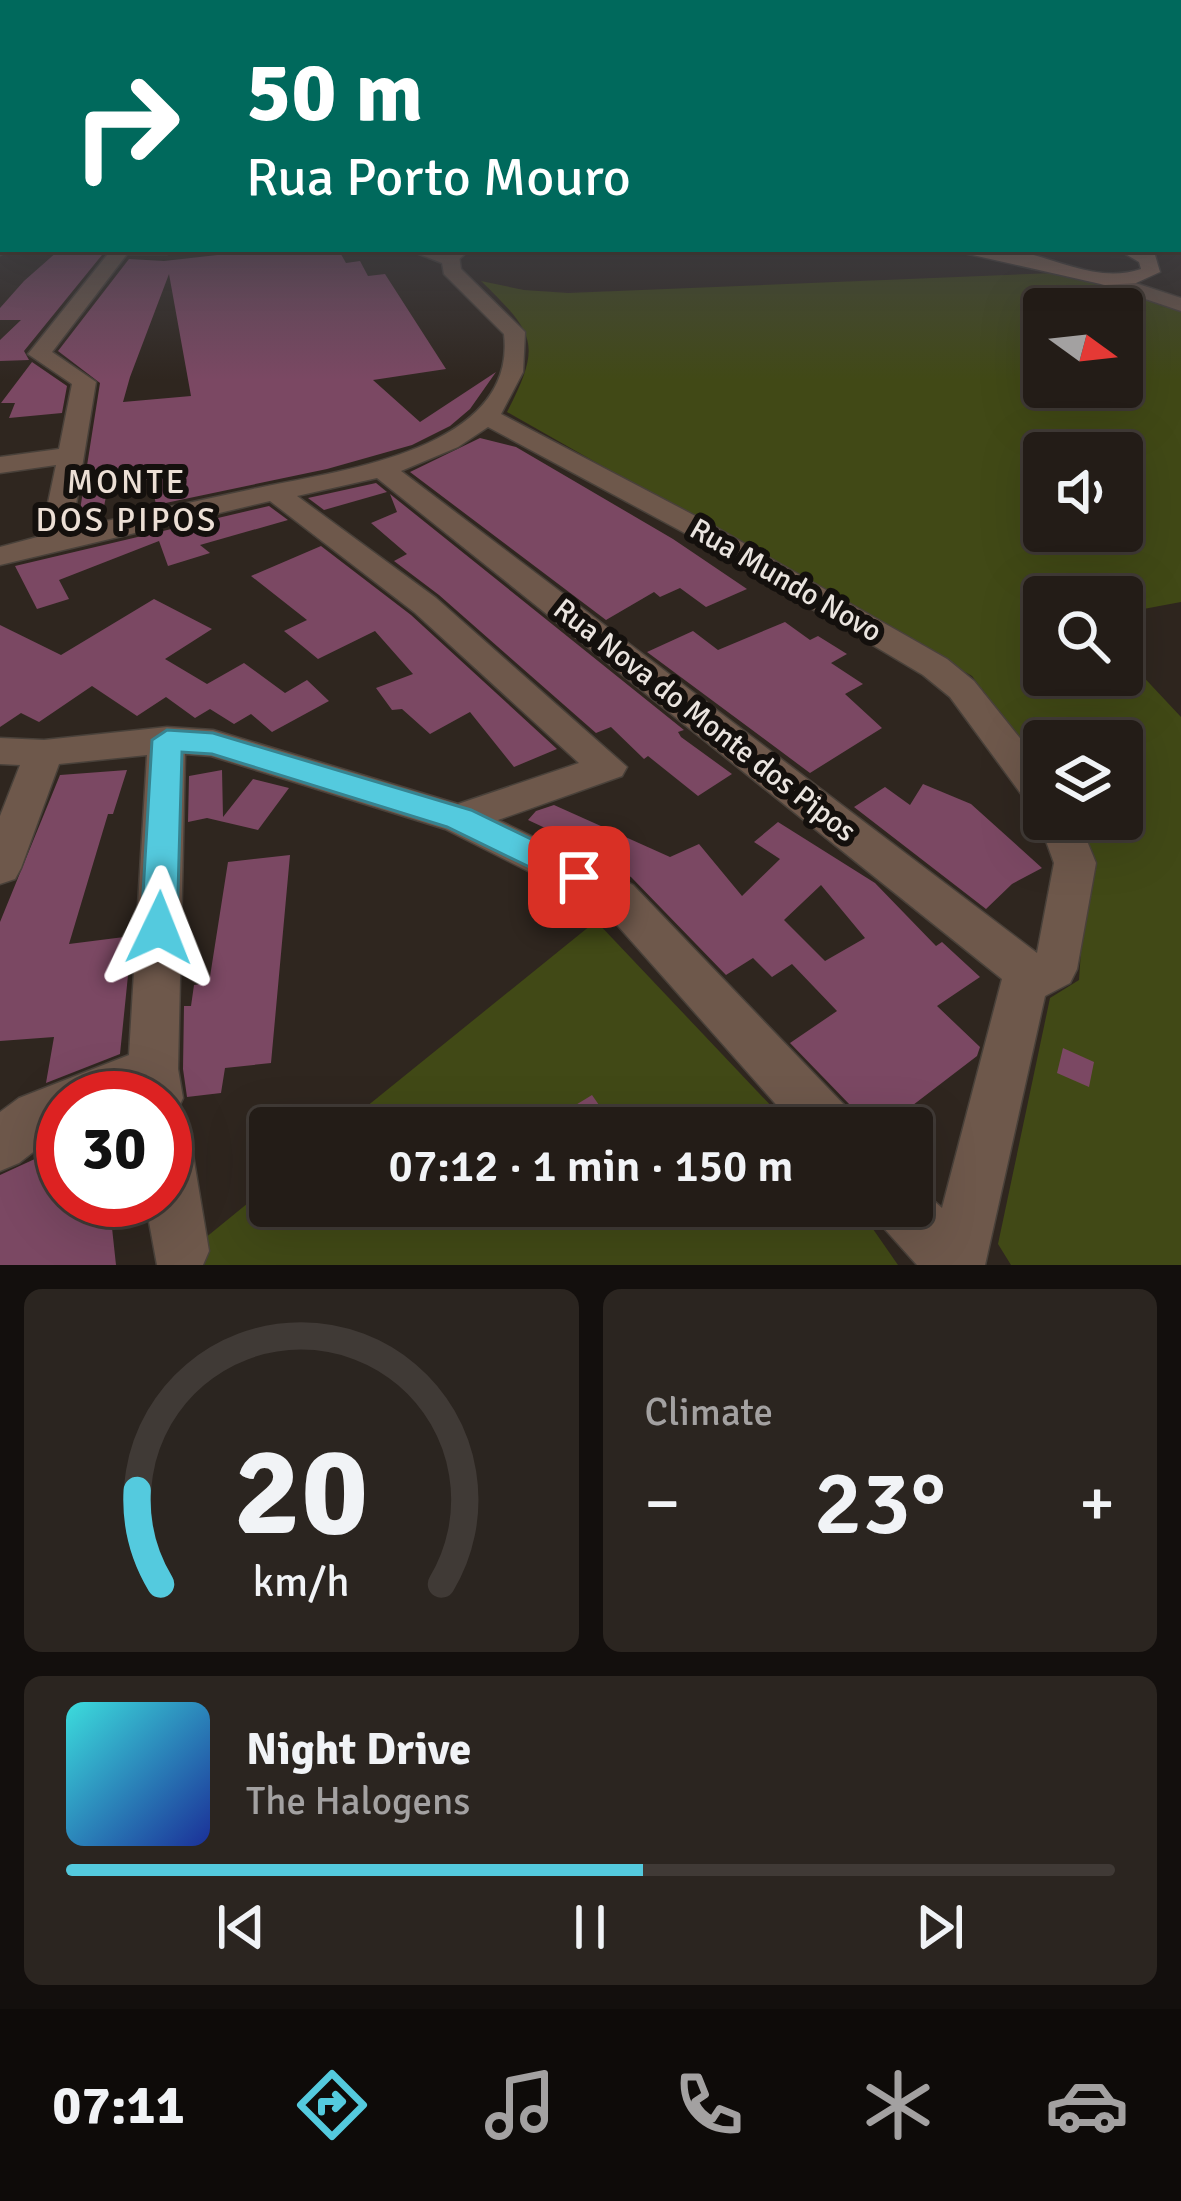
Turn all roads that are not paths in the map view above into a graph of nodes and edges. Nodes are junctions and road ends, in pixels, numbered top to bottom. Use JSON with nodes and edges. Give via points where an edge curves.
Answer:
{"nodes":[{"id":1,"x":115,"y":261,"type":"edge"},
{"id":2,"x":454,"y":261,"type":"edge"},
{"id":3,"x":1048,"y":261,"type":"edge"},
{"id":4,"x":1132,"y":261,"type":"edge"},
{"id":5,"x":1144,"y":261,"type":"edge"},
{"id":6,"x":1108,"y":280,"type":"junction"},
{"id":7,"x":1181,"y":300,"type":"edge"},
{"id":8,"x":486,"y":416,"type":"junction"},
{"id":9,"x":69,"y":455,"type":"junction"},
{"id":10,"x":0,"y":465,"type":"edge"},
{"id":11,"x":382,"y":469,"type":"junction"},
{"id":12,"x":275,"y":492,"type":"junction"},
{"id":13,"x":55,"y":541,"type":"junction"},
{"id":14,"x":0,"y":556,"type":"edge"},
{"id":15,"x":167,"y":740,"type":"junction"},
{"id":16,"x":0,"y":752,"type":"edge"},
{"id":17,"x":44,"y":753,"type":"junction"},
{"id":18,"x":1023,"y":769,"type":"edge"},
{"id":19,"x":459,"y":819,"type":"junction"},
{"id":20,"x":1066,"y":840,"type":"edge"},
{"id":21,"x":0,"y":868,"type":"edge"},
{"id":22,"x":1028,"y":972,"type":"junction"},
{"id":23,"x":155,"y":1071,"type":"edge"},
{"id":24,"x":812,"y":1107,"type":"edge"},
{"id":25,"x":36,"y":1116,"type":"edge"},
{"id":26,"x":0,"y":1145,"type":"edge"},
{"id":27,"x":177,"y":1227,"type":"edge"},
{"id":28,"x":921,"y":1227,"type":"edge"},
{"id":29,"x":181,"y":1251,"type":"dead end"},
{"id":30,"x":956,"y":1265,"type":"edge"}],
"edges":[{"from":1,"to":9,"type":"street","via":[[39,354],[84,382]]},
{"from":2,"to":8,"type":"street","via":[[451,270],[505,320],[517,344],[508,382]]},
{"from":3,"to":6,"type":"main road","via":[[1071,275]]},
{"from":4,"to":6,"type":"main road"},
{"from":5,"to":7,"type":"street"},
{"from":6,"to":7,"type":"street"},
{"from":8,"to":11,"type":"street","via":[[446,444]]},
{"from":8,"to":18,"type":"street","name":"Rua Mundo Novo","via":[[934,668],[962,689]]},
{"from":9,"to":10,"type":"street"},
{"from":9,"to":13,"type":"street"},
{"from":11,"to":12,"type":"street"},
{"from":11,"to":22,"type":"street","name":"Rua Nova do Monte dos Pipos"},
{"from":12,"to":13,"type":"street"},
{"from":12,"to":19,"type":"street","via":[[424,605],[608,767]]},
{"from":13,"to":14,"type":"street"},
{"from":15,"to":17,"type":"street"},
{"from":15,"to":19,"type":"street","via":[[213,743]]},
{"from":15,"to":23,"type":"street"},
{"from":16,"to":17,"type":"street"},
{"from":17,"to":21,"type":"street"},
{"from":19,"to":24,"type":"street","via":[[618,897]]},
{"from":20,"to":22,"type":"street","via":[[1075,863],[1059,956],[1042,977]]},
{"from":22,"to":30,"type":"street"},
{"from":25,"to":26,"type":"street"},
{"from":27,"to":29,"type":"street"},
{"from":28,"to":30,"type":"street"}]}
